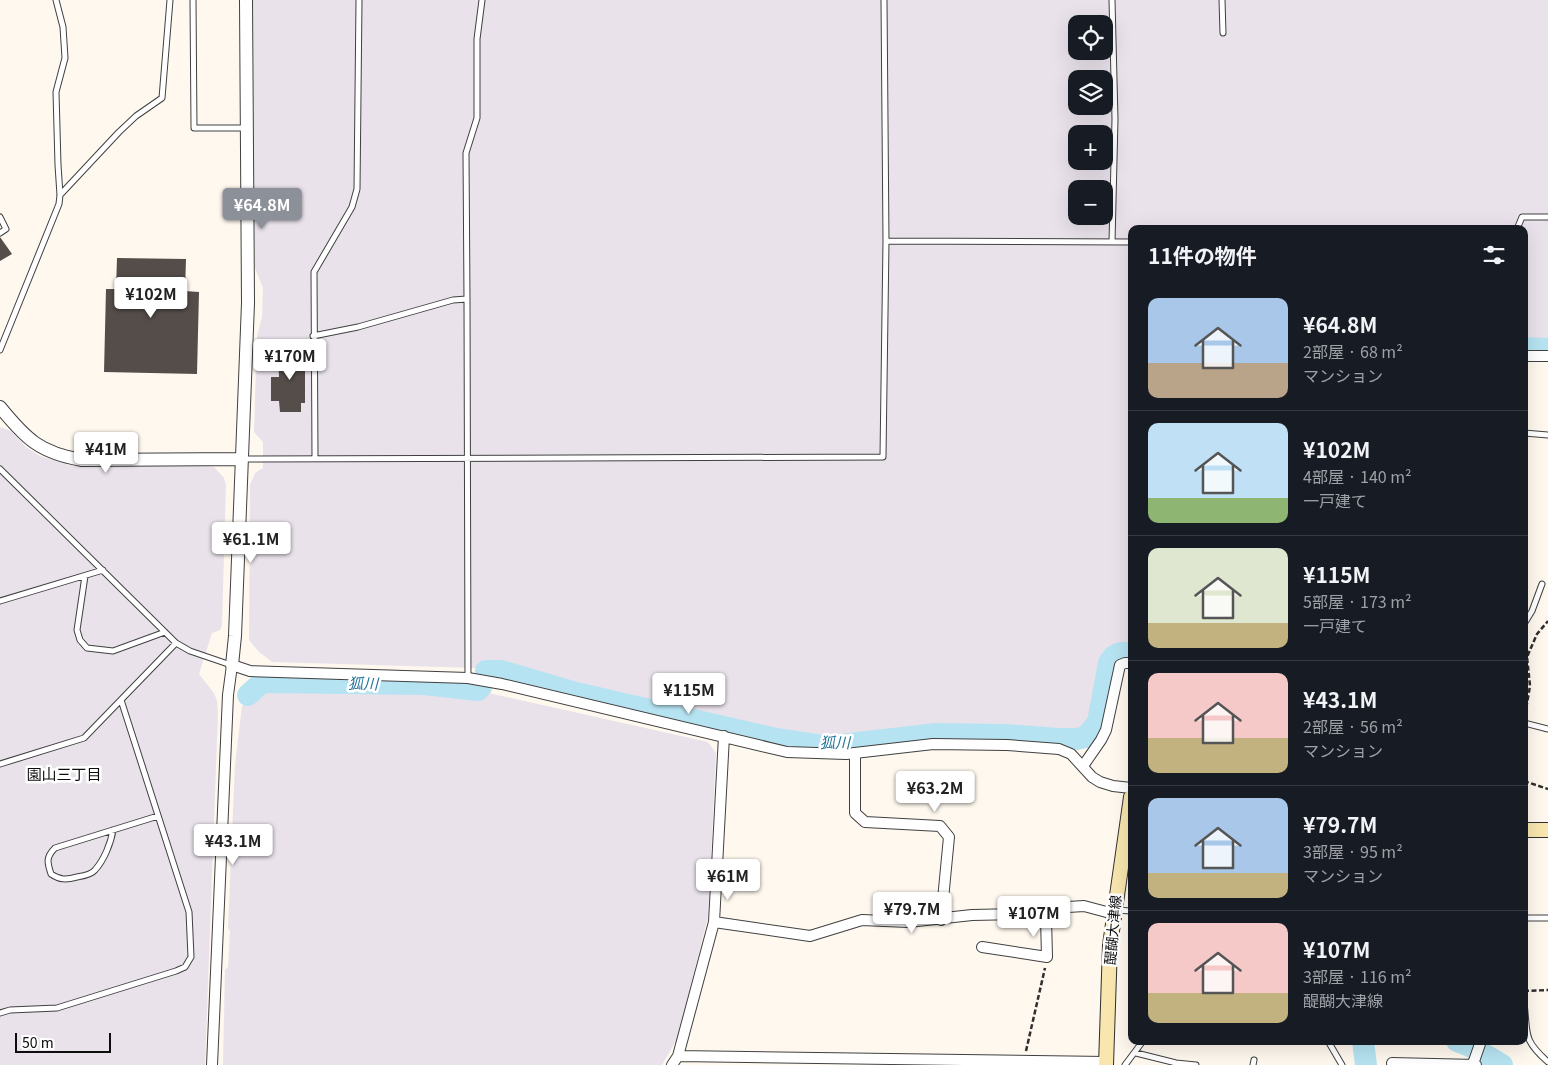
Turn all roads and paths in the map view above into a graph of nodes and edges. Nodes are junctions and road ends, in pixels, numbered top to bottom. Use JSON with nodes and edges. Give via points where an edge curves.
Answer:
{"nodes":[{"id":1,"x":56,"y":0,"type":"edge"},
{"id":2,"x":170,"y":0,"type":"edge"},
{"id":3,"x":193,"y":0,"type":"edge"},
{"id":4,"x":246,"y":0,"type":"edge"},
{"id":5,"x":359,"y":0,"type":"edge"},
{"id":6,"x":482,"y":0,"type":"edge"},
{"id":7,"x":884,"y":0,"type":"edge"},
{"id":8,"x":1112,"y":0,"type":"edge"},
{"id":9,"x":1222,"y":0,"type":"edge"},
{"id":10,"x":1223,"y":33,"type":"dead end"},
{"id":11,"x":248,"y":128,"type":"junction"},
{"id":12,"x":60,"y":195,"type":"junction"},
{"id":13,"x":0,"y":217,"type":"edge"},
{"id":14,"x":1548,"y":217,"type":"edge"},
{"id":15,"x":1519,"y":225,"type":"edge"},
{"id":16,"x":0,"y":233,"type":"edge"},
{"id":17,"x":886,"y":241,"type":"junction"},
{"id":18,"x":1112,"y":242,"type":"junction"},
{"id":19,"x":1128,"y":242,"type":"edge"},
{"id":20,"x":467,"y":299,"type":"junction"},
{"id":21,"x":313,"y":336,"type":"junction"},
{"id":22,"x":0,"y":350,"type":"edge"},
{"id":23,"x":1528,"y":356,"type":"edge"},
{"id":24,"x":1548,"y":356,"type":"edge"},
{"id":25,"x":0,"y":407,"type":"edge"},
{"id":26,"x":1528,"y":433,"type":"edge"},
{"id":27,"x":1548,"y":435,"type":"edge"},
{"id":28,"x":315,"y":458,"type":"junction"},
{"id":29,"x":242,"y":459,"type":"junction"},
{"id":30,"x":466,"y":459,"type":"junction"},
{"id":31,"x":0,"y":469,"type":"edge"},
{"id":32,"x":103,"y":570,"type":"junction"},
{"id":33,"x":85,"y":576,"type":"junction"},
{"id":34,"x":1542,"y":584,"type":"dead end"},
{"id":35,"x":0,"y":601,"type":"edge"},
{"id":36,"x":1528,"y":618,"type":"edge"},
{"id":37,"x":1548,"y":621,"type":"edge"},
{"id":38,"x":164,"y":632,"type":"junction"},
{"id":39,"x":176,"y":643,"type":"junction"},
{"id":40,"x":1528,"y":655,"type":"edge"},
{"id":41,"x":1128,"y":663,"type":"edge"},
{"id":42,"x":232,"y":665,"type":"junction"},
{"id":43,"x":1528,"y":667,"type":"edge"},
{"id":44,"x":468,"y":678,"type":"junction"},
{"id":45,"x":1528,"y":698,"type":"edge"},
{"id":46,"x":121,"y":700,"type":"junction"},
{"id":47,"x":1528,"y":724,"type":"edge"},
{"id":48,"x":1548,"y":729,"type":"edge"},
{"id":49,"x":724,"y":736,"type":"junction"},
{"id":50,"x":855,"y":753,"type":"junction"},
{"id":51,"x":0,"y":764,"type":"edge"},
{"id":52,"x":1083,"y":766,"type":"junction"},
{"id":53,"x":1528,"y":782,"type":"edge"},
{"id":54,"x":1128,"y":788,"type":"edge"},
{"id":55,"x":1548,"y":789,"type":"edge"},
{"id":56,"x":158,"y":816,"type":"junction"},
{"id":57,"x":1128,"y":817,"type":"edge"},
{"id":58,"x":113,"y":830,"type":"junction"},
{"id":59,"x":1528,"y":830,"type":"edge"},
{"id":60,"x":1548,"y":830,"type":"edge"},
{"id":61,"x":1128,"y":911,"type":"edge"},
{"id":62,"x":1114,"y":912,"type":"junction"},
{"id":63,"x":1046,"y":918,"type":"junction"},
{"id":64,"x":1528,"y":918,"type":"edge"},
{"id":65,"x":1548,"y":918,"type":"edge"},
{"id":66,"x":941,"y":920,"type":"junction"},
{"id":67,"x":714,"y":922,"type":"junction"},
{"id":68,"x":982,"y":947,"type":"dead end"},
{"id":69,"x":1047,"y":957,"type":"junction"},
{"id":70,"x":1548,"y":990,"type":"edge"},
{"id":71,"x":1528,"y":991,"type":"edge"},
{"id":72,"x":0,"y":1013,"type":"edge"},
{"id":73,"x":1528,"y":1040,"type":"edge"},
{"id":74,"x":1141,"y":1045,"type":"edge"},
{"id":75,"x":1330,"y":1045,"type":"edge"},
{"id":76,"x":1479,"y":1045,"type":"edge"},
{"id":77,"x":1136,"y":1053,"type":"junction"},
{"id":78,"x":675,"y":1061,"type":"edge"},
{"id":79,"x":1023,"y":1061,"type":"junction"},
{"id":80,"x":1475,"y":1062,"type":"edge"},
{"id":81,"x":1548,"y":1062,"type":"edge"},
{"id":82,"x":985,"y":1063,"type":"edge"},
{"id":83,"x":1052,"y":1063,"type":"edge"},
{"id":84,"x":1392,"y":1063,"type":"dead end"},
{"id":85,"x":1106,"y":1064,"type":"edge"},
{"id":86,"x":212,"y":1065,"type":"edge"},
{"id":87,"x":1125,"y":1065,"type":"edge"},
{"id":88,"x":1196,"y":1065,"type":"edge"},
{"id":89,"x":1342,"y":1065,"type":"edge"}],
"edges":[{"from":1,"to":12,"type":"lane","via":[[63,27],[65,58],[56,92]]},
{"from":2,"to":12,"type":"lane","via":[[162,98],[119,132]]},
{"from":3,"to":11,"type":"lane","via":[[194,128]]},
{"from":4,"to":11,"type":"street"},
{"from":5,"to":21,"type":"lane","via":[[357,189],[352,206],[314,272]]},
{"from":6,"to":20,"type":"lane","via":[[477,39],[477,118],[466,153]]},
{"from":7,"to":17,"type":"lane"},
{"from":8,"to":18,"type":"lane"},
{"from":9,"to":10,"type":"lane"},
{"from":11,"to":29,"type":"street","via":[[248,303]]},
{"from":12,"to":22,"type":"lane","via":[[50,230]]},
{"from":13,"to":16,"type":"lane","via":[[6,229]]},
{"from":14,"to":15,"type":"lane","via":[[1522,217]]},
{"from":17,"to":18,"type":"lane"},
{"from":17,"to":30,"type":"lane","via":[[882,457]]},
{"from":18,"to":19,"type":"lane"},
{"from":20,"to":21,"type":"lane"},
{"from":20,"to":30,"type":"lane"},
{"from":21,"to":28,"type":"lane"},
{"from":23,"to":24,"type":"street"},
{"from":25,"to":29,"type":"street","via":[[22,434],[36,445],[66,458]]},
{"from":26,"to":27,"type":"lane"},
{"from":28,"to":29,"type":"lane"},
{"from":28,"to":30,"type":"lane"},
{"from":29,"to":42,"type":"street"},
{"from":30,"to":44,"type":"lane"},
{"from":31,"to":32,"type":"lane"},
{"from":32,"to":33,"type":"lane"},
{"from":32,"to":38,"type":"lane"},
{"from":33,"to":35,"type":"lane"},
{"from":33,"to":38,"type":"lane","via":[[77,630],[87,648],[112,651]]},
{"from":34,"to":36,"type":"lane"},
{"from":37,"to":40,"type":"path","via":[[1537,634]]},
{"from":38,"to":39,"type":"lane"},
{"from":39,"to":42,"type":"lane"},
{"from":39,"to":46,"type":"lane"},
{"from":41,"to":52,"type":"street","via":[[1120,665],[1106,730]]},
{"from":42,"to":44,"type":"street","via":[[250,671]]},
{"from":42,"to":86,"type":"street"},
{"from":43,"to":45,"type":"path"},
{"from":44,"to":49,"type":"street"},
{"from":46,"to":51,"type":"lane","via":[[84,738]]},
{"from":46,"to":56,"type":"lane"},
{"from":47,"to":48,"type":"lane"},
{"from":49,"to":50,"type":"street","via":[[787,752]]},
{"from":49,"to":67,"type":"street"},
{"from":50,"to":52,"type":"street","via":[[933,744],[1016,746],[1059,749],[1071,754]]},
{"from":50,"to":66,"type":"street","via":[[855,813],[865,822],[940,826],[949,837]]},
{"from":52,"to":54,"type":"street","via":[[1100,782]]},
{"from":53,"to":55,"type":"path"},
{"from":56,"to":58,"type":"lane"},
{"from":56,"to":72,"type":"lane","via":[[189,912],[191,957],[185,967],[57,1008]]},
{"from":57,"to":62,"type":"main road","name":"醍醐大津線"},
{"from":58,"to":58,"type":"lane","via":[[55,848],[47,862],[51,874],[66,880],[88,875],[95,870],[111,843]]},
{"from":59,"to":60,"type":"main road"},
{"from":61,"to":62,"type":"lane"},
{"from":62,"to":63,"type":"street","via":[[1084,906],[1068,907]]},
{"from":62,"to":85,"type":"main road","name":"醍醐大津線"},
{"from":63,"to":66,"type":"street","via":[[1019,914],[972,915]]},
{"from":63,"to":69,"type":"street"},
{"from":64,"to":65,"type":"lane"},
{"from":66,"to":67,"type":"street","via":[[862,920],[810,936]]},
{"from":67,"to":78,"type":"street"},
{"from":68,"to":69,"type":"street"},
{"from":69,"to":79,"type":"path"},
{"from":70,"to":71,"type":"path"},
{"from":73,"to":81,"type":"lane"},
{"from":74,"to":77,"type":"lane"},
{"from":75,"to":89,"type":"lane"},
{"from":76,"to":80,"type":"street"},
{"from":77,"to":87,"type":"lane"},
{"from":77,"to":88,"type":"lane"},
{"from":78,"to":82,"type":"street"},
{"from":79,"to":82,"type":"street"},
{"from":79,"to":83,"type":"street"},
{"from":80,"to":84,"type":"street"},
{"from":83,"to":85,"type":"street"}]}
